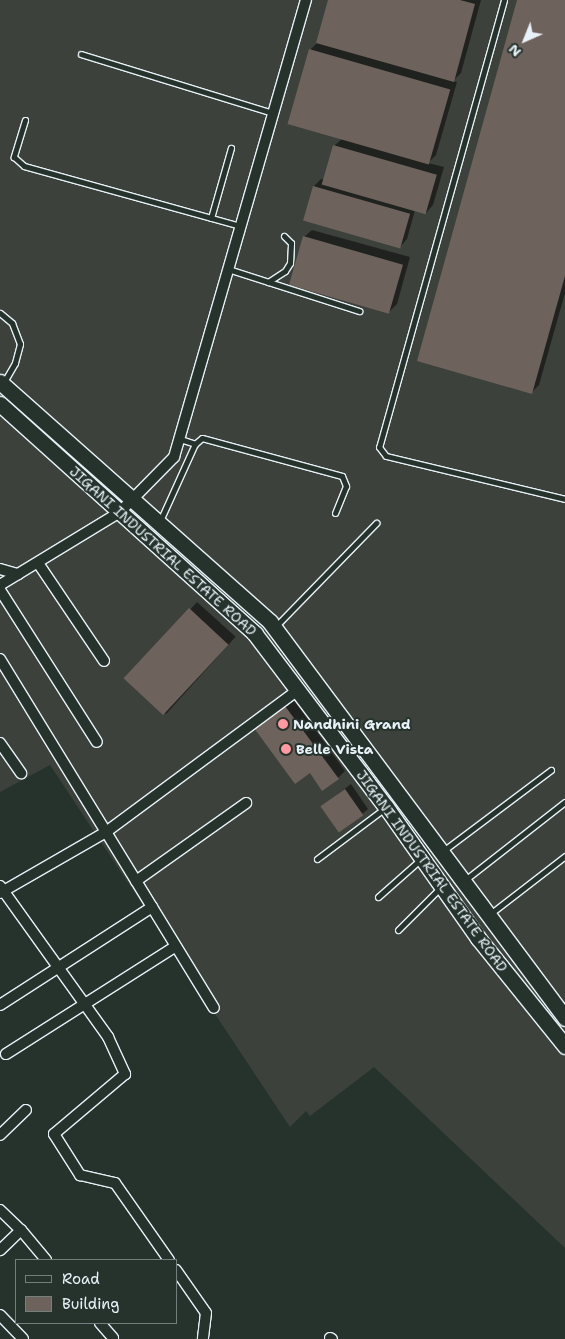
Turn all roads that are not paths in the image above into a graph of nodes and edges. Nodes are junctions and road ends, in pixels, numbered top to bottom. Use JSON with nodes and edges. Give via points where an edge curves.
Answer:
{"nodes":[{"id":1,"x":306,"y":0,"type":"edge"},
{"id":2,"x":504,"y":0,"type":"edge"},
{"id":3,"x":81,"y":54,"type":"dead end"},
{"id":4,"x":274,"y":113,"type":"junction"},
{"id":5,"x":25,"y":120,"type":"dead end"},
{"id":6,"x":231,"y":148,"type":"dead end"},
{"id":7,"x":211,"y":218,"type":"junction"},
{"id":8,"x":241,"y":226,"type":"junction"},
{"id":9,"x":284,"y":236,"type":"dead end"},
{"id":10,"x":228,"y":269,"type":"junction"},
{"id":11,"x":268,"y":282,"type":"junction"},
{"id":12,"x":359,"y":311,"type":"dead end"},
{"id":13,"x":0,"y":313,"type":"edge"},
{"id":14,"x":1,"y":383,"type":"edge"},
{"id":15,"x":0,"y":404,"type":"edge"},
{"id":16,"x":179,"y":439,"type":"junction"},
{"id":17,"x":195,"y":444,"type":"junction"},
{"id":18,"x":565,"y":499,"type":"edge"},
{"id":19,"x":132,"y":500,"type":"junction"},
{"id":20,"x":120,"y":512,"type":"junction"},
{"id":21,"x":335,"y":513,"type":"dead end"},
{"id":22,"x":376,"y":523,"type":"dead end"},
{"id":23,"x":159,"y":524,"type":"junction"},
{"id":24,"x":38,"y":562,"type":"junction"},
{"id":25,"x":0,"y":569,"type":"edge"},
{"id":26,"x":18,"y":574,"type":"junction"},
{"id":27,"x":0,"y":585,"type":"edge"},
{"id":28,"x":0,"y":590,"type":"edge"},
{"id":29,"x":274,"y":628,"type":"junction"},
{"id":30,"x":0,"y":659,"type":"edge"},
{"id":31,"x":104,"y":662,"type":"dead end"},
{"id":32,"x":299,"y":689,"type":"junction"},
{"id":33,"x":97,"y":742,"type":"dead end"},
{"id":34,"x":0,"y":743,"type":"edge"},
{"id":35,"x":551,"y":770,"type":"dead end"},
{"id":36,"x":20,"y":773,"type":"dead end"},
{"id":37,"x":565,"y":802,"type":"edge"},
{"id":38,"x":246,"y":803,"type":"dead end"},
{"id":39,"x":386,"y":807,"type":"junction"},
{"id":40,"x":106,"y":832,"type":"junction"},
{"id":41,"x":441,"y":852,"type":"junction"},
{"id":42,"x":565,"y":856,"type":"edge"},
{"id":43,"x":422,"y":858,"type":"junction"},
{"id":44,"x":317,"y":859,"type":"dead end"},
{"id":45,"x":136,"y":881,"type":"junction"},
{"id":46,"x":463,"y":882,"type":"junction"},
{"id":47,"x":442,"y":886,"type":"junction"},
{"id":48,"x":1,"y":890,"type":"edge"},
{"id":49,"x":378,"y":897,"type":"dead end"},
{"id":50,"x":152,"y":907,"type":"junction"},
{"id":51,"x":488,"y":916,"type":"junction"},
{"id":52,"x":398,"y":930,"type":"dead end"},
{"id":53,"x":176,"y":946,"type":"junction"},
{"id":54,"x":57,"y":966,"type":"junction"},
{"id":55,"x":84,"y":1004,"type":"junction"},
{"id":56,"x":0,"y":1005,"type":"edge"},
{"id":57,"x":214,"y":1008,"type":"dead end"},
{"id":58,"x":565,"y":1018,"type":"edge"},
{"id":59,"x":565,"y":1046,"type":"edge"},
{"id":60,"x":6,"y":1054,"type":"dead end"},
{"id":61,"x":26,"y":1110,"type":"dead end"},
{"id":62,"x":0,"y":1135,"type":"edge"},
{"id":63,"x":0,"y":1210,"type":"edge"},
{"id":64,"x":21,"y":1230,"type":"junction"},
{"id":65,"x":0,"y":1250,"type":"edge"},
{"id":66,"x":45,"y":1259,"type":"edge"},
{"id":67,"x":168,"y":1259,"type":"edge"},
{"id":68,"x":178,"y":1273,"type":"edge"},
{"id":69,"x":0,"y":1315,"type":"edge"},
{"id":70,"x":101,"y":1324,"type":"edge"},
{"id":71,"x":113,"y":1338,"type":"edge"},
{"id":72,"x":23,"y":1339,"type":"edge"},
{"id":73,"x":203,"y":1339,"type":"edge"}],
"edges":[{"from":1,"to":4,"type":"street"},
{"from":2,"to":18,"type":"lane","via":[[379,447],[386,456]]},
{"from":3,"to":4,"type":"lane"},
{"from":4,"to":8,"type":"street"},
{"from":5,"to":7,"type":"lane","via":[[14,157],[24,166]]},
{"from":6,"to":7,"type":"lane"},
{"from":7,"to":8,"type":"lane"},
{"from":8,"to":10,"type":"street"},
{"from":9,"to":11,"type":"lane","via":[[292,242],[290,264]]},
{"from":10,"to":11,"type":"lane"},
{"from":10,"to":16,"type":"street"},
{"from":11,"to":12,"type":"lane"},
{"from":13,"to":14,"type":"lane","via":[[12,323],[20,344],[15,363]]},
{"from":14,"to":19,"type":"main road","name":"JIGANI INDUSTRIAL ESTATE ROAD"},
{"from":15,"to":20,"type":"main road","name":"JIGANI INDUSTRIAL ESTATE ROAD"},
{"from":16,"to":17,"type":"lane"},
{"from":16,"to":19,"type":"street","via":[[174,457]]},
{"from":17,"to":21,"type":"lane","via":[[202,438],[342,476],[346,486]]},
{"from":17,"to":23,"type":"lane"},
{"from":19,"to":20,"type":"street"},
{"from":19,"to":23,"type":"main road","name":"JIGANI INDUSTRIAL ESTATE ROAD"},
{"from":20,"to":24,"type":"street"},
{"from":20,"to":32,"type":"main road","name":"JIGANI INDUSTRIAL ESTATE ROAD","via":[[255,634]]},
{"from":22,"to":29,"type":"lane"},
{"from":23,"to":29,"type":"main road","name":"JIGANI INDUSTRIAL ESTATE ROAD"},
{"from":24,"to":26,"type":"street"},
{"from":24,"to":31,"type":"street"},
{"from":25,"to":26,"type":"street"},
{"from":26,"to":27,"type":"street"},
{"from":28,"to":33,"type":"street"},
{"from":29,"to":41,"type":"main road","name":"JIGANI INDUSTRIAL ESTATE ROAD"},
{"from":30,"to":40,"type":"street"},
{"from":32,"to":39,"type":"main road","name":"JIGANI INDUSTRIAL ESTATE ROAD"},
{"from":32,"to":40,"type":"street"},
{"from":34,"to":36,"type":"street"},
{"from":35,"to":41,"type":"lane"},
{"from":37,"to":46,"type":"lane"},
{"from":38,"to":45,"type":"street"},
{"from":39,"to":43,"type":"main road","name":"JIGANI INDUSTRIAL ESTATE ROAD"},
{"from":39,"to":44,"type":"lane"},
{"from":40,"to":45,"type":"street"},
{"from":40,"to":48,"type":"street"},
{"from":41,"to":46,"type":"main road","name":"JIGANI INDUSTRIAL ESTATE ROAD"},
{"from":42,"to":51,"type":"lane"},
{"from":43,"to":47,"type":"main road","name":"JIGANI INDUSTRIAL ESTATE ROAD"},
{"from":43,"to":49,"type":"lane"},
{"from":45,"to":50,"type":"street"},
{"from":46,"to":51,"type":"main road","name":"JIGANI INDUSTRIAL ESTATE ROAD"},
{"from":47,"to":52,"type":"lane"},
{"from":47,"to":59,"type":"main road","name":"JIGANI INDUSTRIAL ESTATE ROAD","via":[[478,938]]},
{"from":48,"to":54,"type":"street"},
{"from":50,"to":53,"type":"street"},
{"from":50,"to":54,"type":"street"},
{"from":51,"to":58,"type":"main road","name":"JIGANI INDUSTRIAL ESTATE ROAD"},
{"from":53,"to":55,"type":"street"},
{"from":53,"to":57,"type":"street"},
{"from":54,"to":55,"type":"street"},
{"from":54,"to":56,"type":"street"},
{"from":55,"to":60,"type":"street"},
{"from":55,"to":67,"type":"street","via":[[108,1037],[124,1074],[54,1134],[80,1175],[115,1183]]},
{"from":61,"to":62,"type":"street"},
{"from":63,"to":64,"type":"street"},
{"from":64,"to":65,"type":"street"},
{"from":64,"to":66,"type":"street"},
{"from":68,"to":73,"type":"street","via":[[206,1313]]},
{"from":69,"to":72,"type":"street"},
{"from":70,"to":71,"type":"street"}]}
